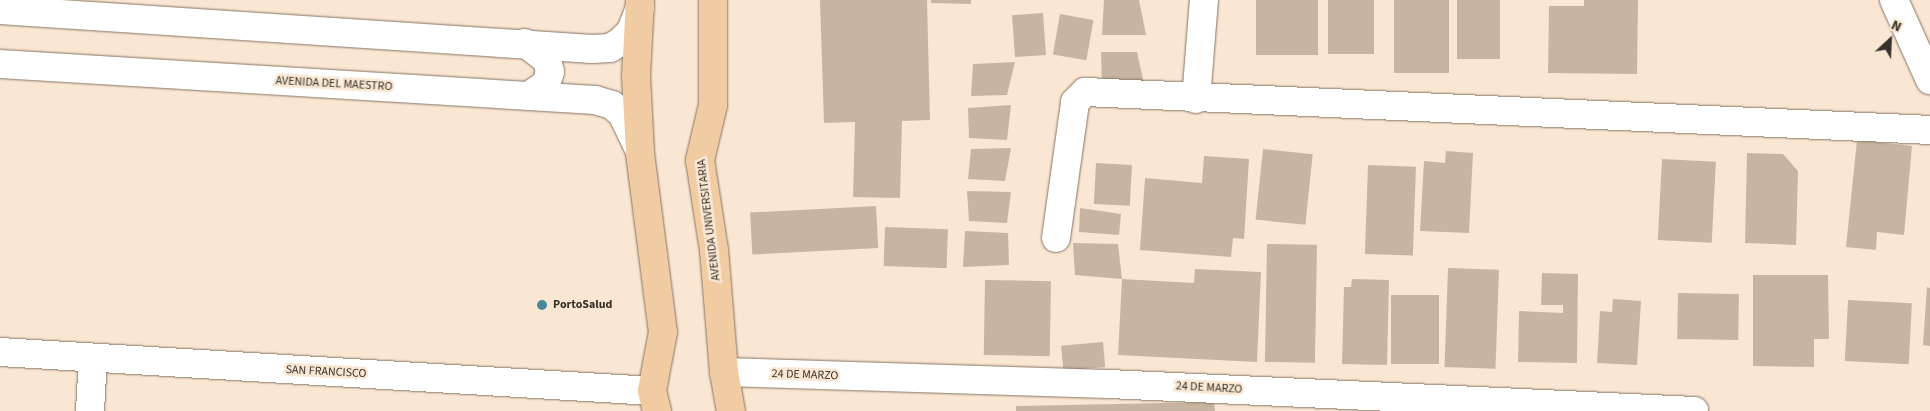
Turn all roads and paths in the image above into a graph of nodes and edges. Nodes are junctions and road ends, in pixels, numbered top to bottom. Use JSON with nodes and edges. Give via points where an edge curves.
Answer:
{"nodes":[{"id":1,"x":713,"y":0,"type":"edge"},
{"id":2,"x":1204,"y":0,"type":"edge"},
{"id":3,"x":1894,"y":0,"type":"edge"},
{"id":4,"x":640,"y":4,"type":"edge"},
{"id":5,"x":0,"y":10,"type":"edge"},
{"id":6,"x":525,"y":43,"type":"junction"},
{"id":7,"x":0,"y":64,"type":"edge"},
{"id":8,"x":1930,"y":80,"type":"edge"},
{"id":9,"x":529,"y":96,"type":"junction"},
{"id":10,"x":1196,"y":99,"type":"junction"},
{"id":11,"x":1930,"y":130,"type":"edge"},
{"id":12,"x":640,"y":153,"type":"junction"},
{"id":13,"x":1056,"y":238,"type":"dead end"},
{"id":14,"x":0,"y":352,"type":"edge"},
{"id":15,"x":93,"y":358,"type":"junction"},
{"id":16,"x":724,"y":372,"type":"junction"},
{"id":17,"x":655,"y":401,"type":"edge"},
{"id":18,"x":1616,"y":409,"type":"edge"},
{"id":19,"x":90,"y":411,"type":"edge"},
{"id":20,"x":731,"y":411,"type":"edge"},
{"id":21,"x":1694,"y":411,"type":"edge"}],
"edges":[{"from":1,"to":16,"type":"main road","name":"AVENIDA UNIVERSITARIA","via":[[714,105],[700,160],[714,250]]},
{"from":2,"to":10,"type":"street"},
{"from":3,"to":8,"type":"street"},
{"from":4,"to":6,"type":"street","via":[[631,31],[610,48]]},
{"from":4,"to":12,"type":"main road","via":[[636,76]]},
{"from":5,"to":6,"type":"street"},
{"from":6,"to":9,"type":"street","via":[[547,60],[550,72],[546,84]]},
{"from":7,"to":9,"type":"street","name":"AVENIDA DEL MAESTRO"},
{"from":9,"to":12,"type":"street","name":"AVENIDA DEL MAESTRO","via":[[595,100],[612,106],[630,125]]},
{"from":10,"to":11,"type":"street"},
{"from":10,"to":13,"type":"street","via":[[1085,92],[1075,102]]},
{"from":12,"to":17,"type":"main road","via":[[663,332]]},
{"from":14,"to":15,"type":"street","name":"SAN FRANCISCO"},
{"from":15,"to":17,"type":"street","name":"SAN FRANCISCO"},
{"from":15,"to":19,"type":"street"},
{"from":16,"to":18,"type":"street","name":"24 DE MARZO","via":[[1109,384]]},
{"from":16,"to":20,"type":"main road","name":"AVENIDA UNIVERSITARIA"},
{"from":18,"to":21,"type":"street","name":"24 DE MARZO"}]}
